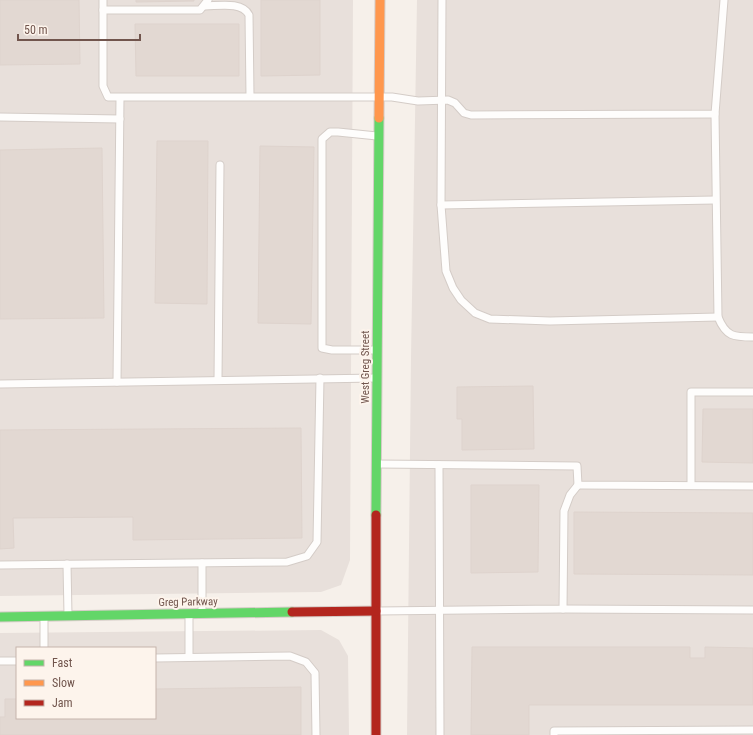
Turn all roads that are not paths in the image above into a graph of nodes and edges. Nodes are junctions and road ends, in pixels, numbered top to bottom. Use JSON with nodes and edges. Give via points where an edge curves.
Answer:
{"nodes":[{"id":1,"x":103,"y":0,"type":"edge"},
{"id":2,"x":380,"y":0,"type":"edge"},
{"id":3,"x":442,"y":0,"type":"edge"},
{"id":4,"x":724,"y":0,"type":"edge"},
{"id":5,"x":207,"y":3,"type":"edge"},
{"id":6,"x":103,"y":10,"type":"junction"},
{"id":7,"x":250,"y":96,"type":"junction"},
{"id":8,"x":380,"y":97,"type":"junction"},
{"id":9,"x":120,"y":98,"type":"junction"},
{"id":10,"x":441,"y":100,"type":"junction"},
{"id":11,"x":716,"y":114,"type":"junction"},
{"id":12,"x":0,"y":117,"type":"edge"},
{"id":13,"x":120,"y":119,"type":"junction"},
{"id":14,"x":379,"y":136,"type":"junction"},
{"id":15,"x":220,"y":164,"type":"dead end"},
{"id":16,"x":715,"y":200,"type":"junction"},
{"id":17,"x":442,"y":204,"type":"junction"},
{"id":18,"x":718,"y":317,"type":"junction"},
{"id":19,"x":753,"y":337,"type":"edge"},
{"id":20,"x":377,"y":350,"type":"junction"},
{"id":21,"x":320,"y":378,"type":"junction"},
{"id":22,"x":376,"y":378,"type":"junction"},
{"id":23,"x":218,"y":380,"type":"junction"},
{"id":24,"x":117,"y":382,"type":"junction"},
{"id":25,"x":0,"y":384,"type":"edge"},
{"id":26,"x":753,"y":392,"type":"edge"},
{"id":27,"x":376,"y":464,"type":"junction"},
{"id":28,"x":439,"y":465,"type":"junction"},
{"id":29,"x":578,"y":485,"type":"junction"},
{"id":30,"x":691,"y":485,"type":"junction"},
{"id":31,"x":753,"y":486,"type":"edge"},
{"id":32,"x":202,"y":563,"type":"junction"},
{"id":33,"x":67,"y":564,"type":"junction"},
{"id":34,"x":0,"y":565,"type":"edge"},
{"id":35,"x":563,"y":609,"type":"junction"},
{"id":36,"x":439,"y":610,"type":"junction"},
{"id":37,"x":753,"y":610,"type":"edge"},
{"id":38,"x":376,"y":611,"type":"junction"},
{"id":39,"x":202,"y":613,"type":"junction"},
{"id":40,"x":189,"y":614,"type":"junction"},
{"id":41,"x":44,"y":616,"type":"junction"},
{"id":42,"x":68,"y":616,"type":"junction"},
{"id":43,"x":0,"y":617,"type":"edge"},
{"id":44,"x":44,"y":647,"type":"edge"},
{"id":45,"x":189,"y":657,"type":"junction"},
{"id":46,"x":156,"y":658,"type":"edge"},
{"id":47,"x":0,"y":661,"type":"edge"},
{"id":48,"x":16,"y":661,"type":"edge"},
{"id":49,"x":753,"y":730,"type":"edge"},
{"id":50,"x":316,"y":735,"type":"edge"},
{"id":51,"x":376,"y":735,"type":"edge"},
{"id":52,"x":440,"y":735,"type":"edge"},
{"id":53,"x":554,"y":735,"type":"edge"}],
"edges":[{"from":1,"to":6,"type":"lane"},
{"from":2,"to":8,"type":"main road","name":"West Greg Street"},
{"from":3,"to":10,"type":"lane"},
{"from":4,"to":11,"type":"lane"},
{"from":5,"to":6,"type":"lane","via":[[200,10]]},
{"from":5,"to":7,"type":"lane","via":[[241,6],[249,15]]},
{"from":6,"to":9,"type":"lane","via":[[103,86],[108,97]]},
{"from":7,"to":8,"type":"lane"},
{"from":7,"to":9,"type":"lane"},
{"from":8,"to":10,"type":"lane","via":[[392,96],[418,101]]},
{"from":8,"to":14,"type":"main road","name":"West Greg Street"},
{"from":9,"to":13,"type":"lane"},
{"from":10,"to":11,"type":"lane","via":[[455,103],[464,113],[471,115]]},
{"from":10,"to":17,"type":"lane"},
{"from":11,"to":16,"type":"lane"},
{"from":12,"to":13,"type":"lane"},
{"from":13,"to":24,"type":"lane"},
{"from":14,"to":20,"type":"main road","name":"West Greg Street"},
{"from":14,"to":20,"type":"lane","via":[[330,132],[322,139],[322,348]]},
{"from":15,"to":23,"type":"lane"},
{"from":16,"to":17,"type":"lane"},
{"from":16,"to":18,"type":"lane"},
{"from":17,"to":18,"type":"lane","via":[[446,270],[461,300],[475,313],[490,319],[550,321]]},
{"from":18,"to":19,"type":"lane","via":[[726,332],[734,336]]},
{"from":20,"to":22,"type":"main road","name":"West Greg Street"},
{"from":21,"to":22,"type":"lane"},
{"from":21,"to":23,"type":"lane"},
{"from":21,"to":32,"type":"lane","via":[[317,542],[307,556],[287,562]]},
{"from":22,"to":27,"type":"main road","name":"West Greg Street"},
{"from":23,"to":24,"type":"lane"},
{"from":24,"to":25,"type":"lane"},
{"from":26,"to":30,"type":"lane","via":[[691,392]]},
{"from":27,"to":28,"type":"lane"},
{"from":27,"to":38,"type":"main road","name":"West Greg Street"},
{"from":28,"to":29,"type":"lane","via":[[578,466]]},
{"from":28,"to":36,"type":"lane"},
{"from":29,"to":30,"type":"lane"},
{"from":29,"to":35,"type":"lane","via":[[570,495],[564,511]]},
{"from":30,"to":31,"type":"lane"},
{"from":32,"to":33,"type":"lane"},
{"from":32,"to":39,"type":"lane"},
{"from":33,"to":34,"type":"lane"},
{"from":33,"to":42,"type":"lane"},
{"from":35,"to":36,"type":"lane"},
{"from":35,"to":37,"type":"lane"},
{"from":36,"to":38,"type":"lane"},
{"from":36,"to":52,"type":"lane"},
{"from":38,"to":39,"type":"main road","name":"Greg Parkway"},
{"from":38,"to":51,"type":"main road","name":"West Greg Street"},
{"from":39,"to":40,"type":"main road","name":"Greg Parkway"},
{"from":40,"to":42,"type":"main road","name":"Greg Parkway"},
{"from":40,"to":45,"type":"lane"},
{"from":41,"to":42,"type":"main road","name":"Greg Parkway"},
{"from":41,"to":43,"type":"main road","name":"Greg Parkway"},
{"from":41,"to":44,"type":"lane"},
{"from":45,"to":46,"type":"lane"},
{"from":45,"to":50,"type":"lane","via":[[290,656],[306,662],[315,673]]},
{"from":47,"to":48,"type":"lane"},
{"from":49,"to":53,"type":"lane","via":[[554,732]]}]}
